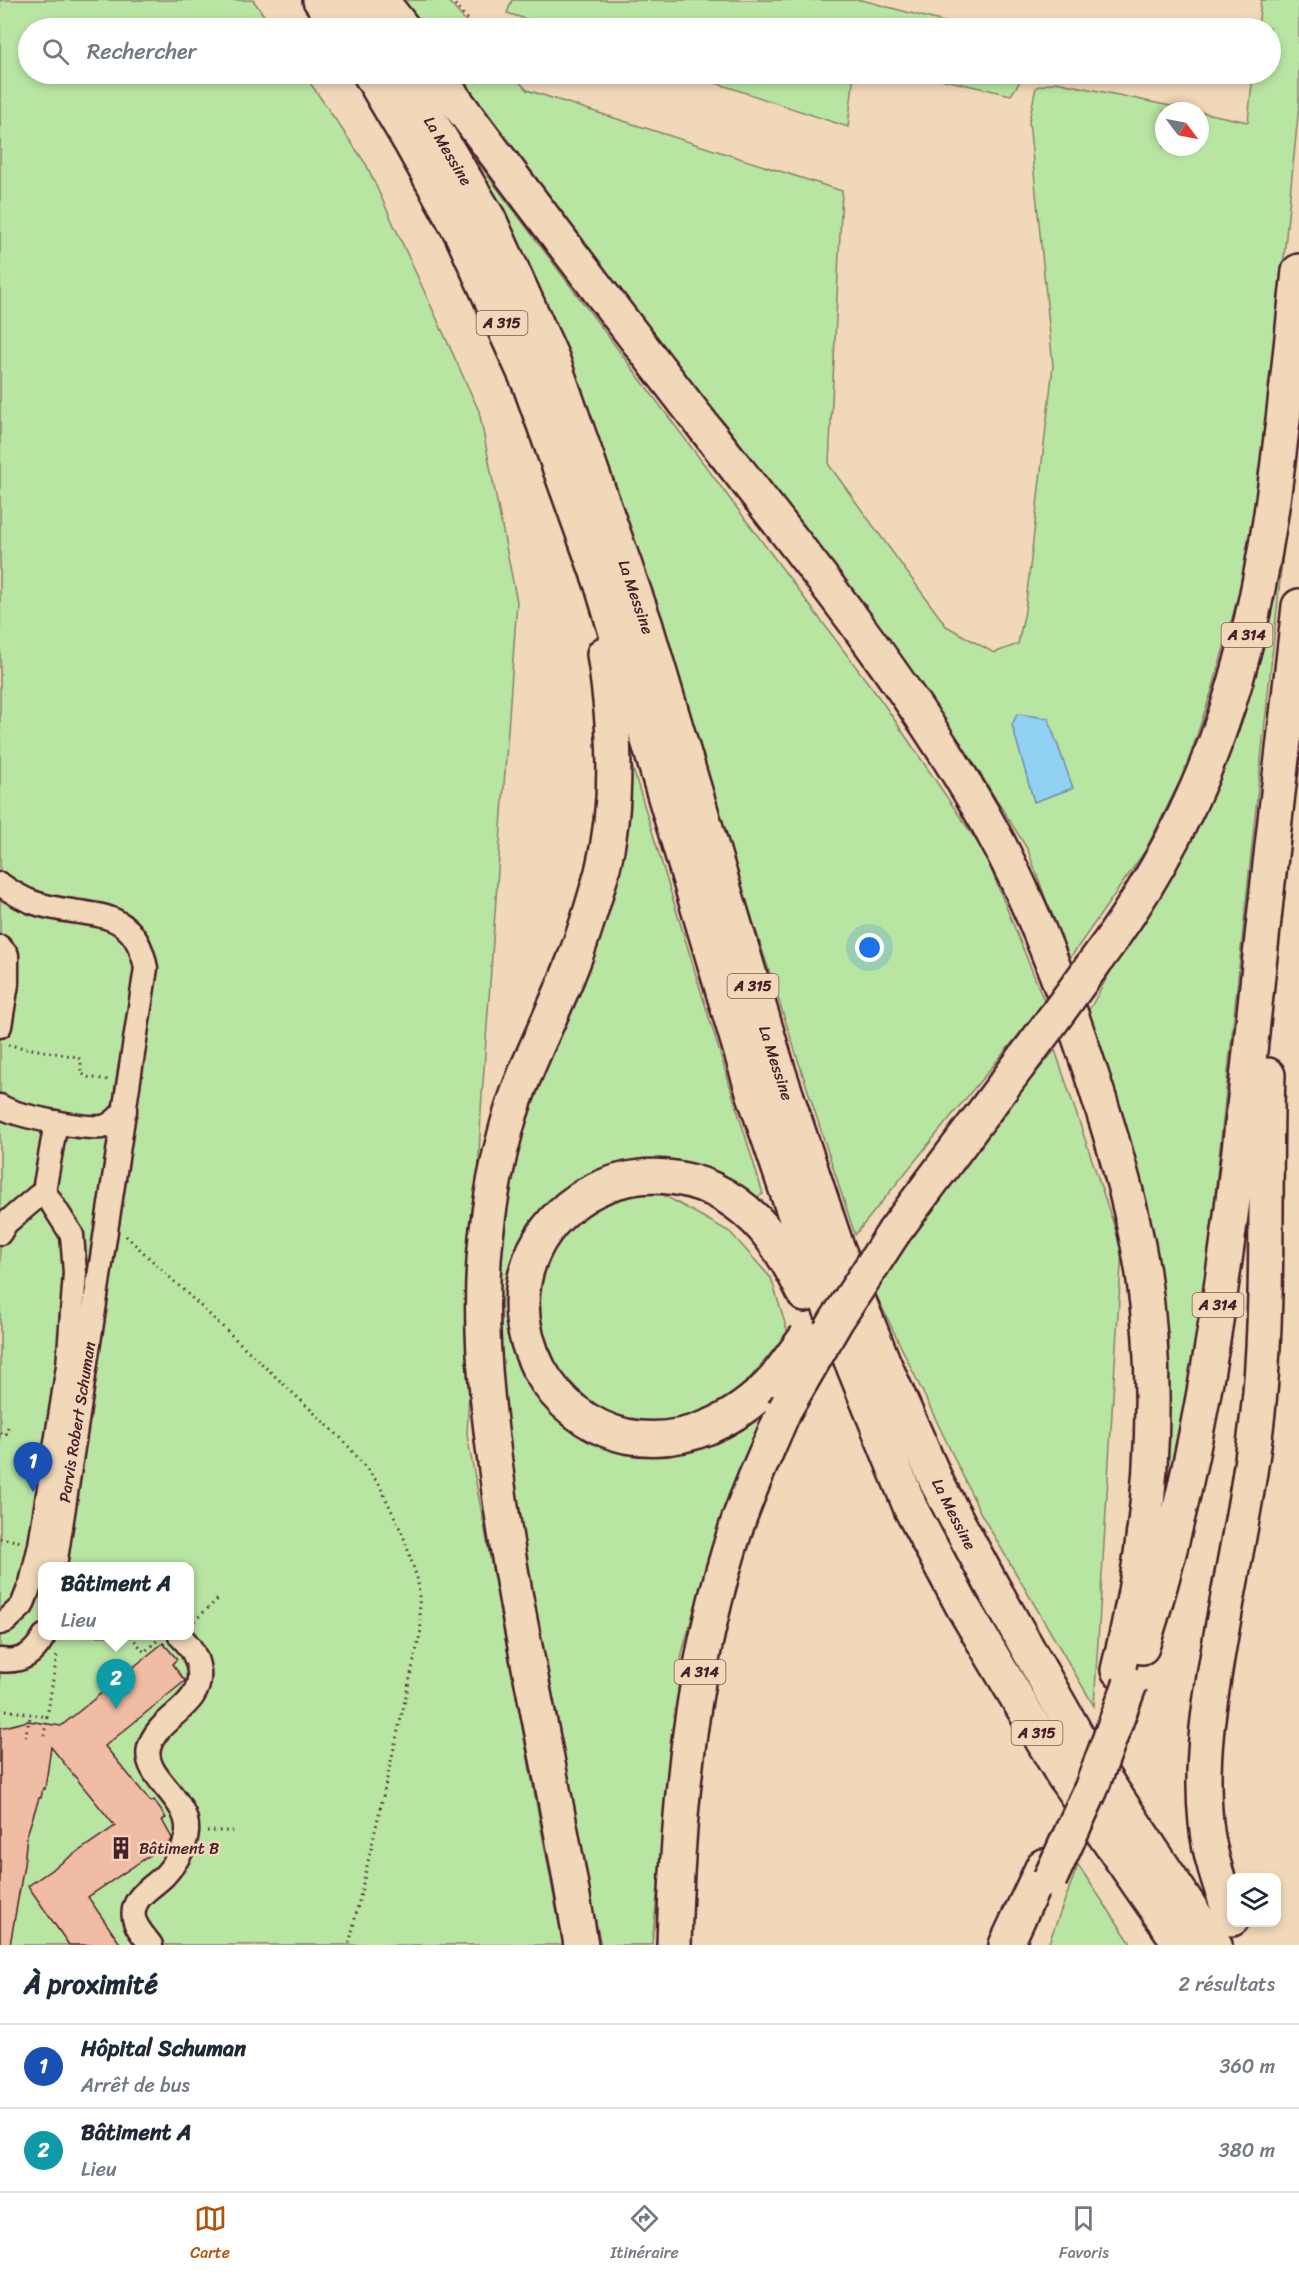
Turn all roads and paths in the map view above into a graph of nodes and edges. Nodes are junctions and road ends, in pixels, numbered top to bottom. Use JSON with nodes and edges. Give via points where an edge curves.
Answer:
{"nodes":[{"id":1,"x":320,"y":0,"type":"edge"},
{"id":2,"x":353,"y":0,"type":"edge"},
{"id":3,"x":381,"y":0,"type":"edge"},
{"id":4,"x":451,"y":0,"type":"edge"},
{"id":5,"x":333,"y":18,"type":"edge"},
{"id":6,"x":366,"y":18,"type":"edge"},
{"id":7,"x":395,"y":18,"type":"edge"},
{"id":8,"x":466,"y":18,"type":"edge"},
{"id":9,"x":376,"y":84,"type":"edge"},
{"id":10,"x":408,"y":84,"type":"edge"},
{"id":11,"x":443,"y":84,"type":"edge"},
{"id":12,"x":1299,"y":272,"type":"edge"},
{"id":13,"x":602,"y":586,"type":"junction"},
{"id":14,"x":1299,"y":606,"type":"edge"},
{"id":15,"x":0,"y":884,"type":"edge"},
{"id":16,"x":1265,"y":918,"type":"junction"},
{"id":17,"x":0,"y":947,"type":"edge"},
{"id":18,"x":0,"y":1026,"type":"edge"},
{"id":19,"x":0,"y":1044,"type":"edge"},
{"id":20,"x":129,"y":1083,"type":"junction"},
{"id":21,"x":0,"y":1106,"type":"edge"},
{"id":22,"x":125,"y":1111,"type":"junction"},
{"id":23,"x":56,"y":1122,"type":"junction"},
{"id":24,"x":114,"y":1175,"type":"junction"},
{"id":25,"x":44,"y":1191,"type":"junction"},
{"id":26,"x":107,"y":1218,"type":"junction"},
{"id":27,"x":891,"y":1225,"type":"junction"},
{"id":28,"x":0,"y":1233,"type":"edge"},
{"id":29,"x":99,"y":1278,"type":"junction"},
{"id":30,"x":8,"y":1427,"type":"dead end"},
{"id":31,"x":0,"y":1433,"type":"edge"},
{"id":32,"x":911,"y":1509,"type":"junction"},
{"id":33,"x":56,"y":1562,"type":"edge"},
{"id":34,"x":219,"y":1598,"type":"dead end"},
{"id":35,"x":194,"y":1620,"type":"edge"},
{"id":36,"x":0,"y":1623,"type":"edge"},
{"id":37,"x":135,"y":1640,"type":"edge"},
{"id":38,"x":157,"y":1640,"type":"edge"},
{"id":39,"x":184,"y":1640,"type":"edge"},
{"id":40,"x":51,"y":1641,"type":"edge"},
{"id":41,"x":0,"y":1660,"type":"edge"},
{"id":42,"x":1124,"y":1677,"type":"junction"},
{"id":43,"x":0,"y":1709,"type":"edge"},
{"id":44,"x":31,"y":1714,"type":"junction"},
{"id":45,"x":47,"y":1717,"type":"junction"},
{"id":46,"x":44,"y":1736,"type":"dead end"},
{"id":47,"x":26,"y":1737,"type":"dead end"},
{"id":48,"x":187,"y":1830,"type":"junction"},
{"id":49,"x":235,"y":1831,"type":"dead end"},
{"id":50,"x":1046,"y":1873,"type":"junction"},
{"id":51,"x":1227,"y":1905,"type":"edge"},
{"id":52,"x":1235,"y":1927,"type":"edge"},
{"id":53,"x":151,"y":1945,"type":"edge"},
{"id":54,"x":349,"y":1945,"type":"edge"},
{"id":55,"x":581,"y":1945,"type":"edge"},
{"id":56,"x":674,"y":1945,"type":"edge"},
{"id":57,"x":1006,"y":1945,"type":"edge"},
{"id":58,"x":1015,"y":1945,"type":"edge"},
{"id":59,"x":1181,"y":1945,"type":"edge"},
{"id":60,"x":1215,"y":1945,"type":"edge"},
{"id":61,"x":1243,"y":1945,"type":"edge"}],
"edges":[{"from":1,"to":5,"type":"highway"},
{"from":2,"to":6,"type":"highway"},
{"from":3,"to":7,"type":"highway"},
{"from":4,"to":8,"type":"path"},
{"from":9,"to":13,"type":"highway","name":"La Messine","number":"A 315","via":[[460,233],[529,383]]},
{"from":10,"to":60,"type":"highway","name":"La Messine","number":"A 315","via":[[489,219],[552,358],[645,622],[779,1073],[836,1244],[885,1366],[938,1485],[1084,1748]]},
{"from":11,"to":42,"type":"highway","via":[[882,659],[974,799],[1046,944],[1110,1134],[1129,1203],[1144,1286],[1150,1346],[1151,1427]]},
{"from":12,"to":27,"type":"highway","number":"A 314","bridge":true,"via":[[1270,515],[1254,603],[1231,695],[1206,766],[1136,903],[1046,1029]]},
{"from":13,"to":32,"type":"highway","name":"La Messine","number":"A 315","via":[[759,1111],[808,1254]]},
{"from":13,"to":55,"type":"highway","via":[[603,645],[614,738],[609,833],[603,868],[574,962],[507,1125],[486,1238],[483,1326],[489,1420],[503,1529]]},
{"from":14,"to":16,"type":"highway","number":"A 314"},
{"from":15,"to":20,"type":"street","name":"Parvis Robert Schuman","via":[[34,903],[115,919],[135,937],[146,968]]},
{"from":16,"to":42,"type":"highway","number":"A 314","via":[[1242,1130],[1211,1354],[1157,1600]]},
{"from":16,"to":51,"type":"highway","via":[[1274,978],[1260,1391],[1203,1764],[1206,1826]]},
{"from":17,"to":18,"type":"street","via":[[7,955]]},
{"from":19,"to":20,"type":"path","via":[[78,1057],[86,1077]]},
{"from":20,"to":22,"type":"street","name":"Parvis Robert Schuman"},
{"from":21,"to":23,"type":"street"},
{"from":22,"to":23,"type":"street","via":[[103,1127]]},
{"from":22,"to":24,"type":"street","name":"Parvis Robert Schuman"},
{"from":23,"to":25,"type":"street"},
{"from":24,"to":26,"type":"street","name":"Parvis Robert Schuman"},
{"from":24,"to":29,"type":"street","name":"Parvis Robert Schuman","via":[[101,1198],[95,1223],[93,1259]]},
{"from":25,"to":28,"type":"street","via":[[6,1223]]},
{"from":25,"to":36,"type":"street","name":"Parvis Robert Schuman","via":[[72,1235],[75,1273],[68,1366],[47,1508],[31,1583],[22,1606]]},
{"from":26,"to":29,"type":"street","name":"Parvis Robert Schuman"},
{"from":26,"to":54,"type":"path","via":[[345,1442],[379,1484],[403,1535],[418,1581],[421,1630]]},
{"from":27,"to":32,"type":"highway","bridge":true,"via":[[792,1357],[775,1379],[735,1414],[687,1435],[637,1438],[597,1427],[555,1393],[527,1341],[523,1323],[525,1278],[543,1235],[558,1218],[590,1192],[609,1183],[670,1176],[692,1181],[734,1202],[769,1234],[795,1275]]},
{"from":27,"to":56,"type":"highway","number":"A 314","bridge":true,"via":[[784,1411],[738,1524],[719,1587],[689,1732]]},
{"from":29,"to":33,"type":"street","name":"Parvis Robert Schuman"},
{"from":30,"to":31,"type":"path","via":[[6,1434]]},
{"from":32,"to":59,"type":"highway","name":"La Messine","number":"A 315","via":[[963,1607],[1047,1749]]},
{"from":34,"to":35,"type":"path"},
{"from":37,"to":38,"type":"path","via":[[144,1652]]},
{"from":39,"to":48,"type":"street","via":[[192,1649],[200,1680],[194,1696],[155,1735],[148,1758],[182,1807]]},
{"from":40,"to":41,"type":"street","via":[[30,1655],[10,1662]]},
{"from":40,"to":45,"type":"path"},
{"from":42,"to":50,"type":"highway","number":"A 314","bridge":true,"via":[[1091,1789]]},
{"from":43,"to":44,"type":"path"},
{"from":44,"to":45,"type":"path"},
{"from":44,"to":47,"type":"path"},
{"from":45,"to":46,"type":"path"},
{"from":48,"to":49,"type":"path"},
{"from":48,"to":53,"type":"street","via":[[177,1860],[137,1899],[134,1908],[137,1926]]},
{"from":50,"to":57,"type":"highway"},
{"from":50,"to":58,"type":"highway","number":"A 314"},
{"from":52,"to":61,"type":"highway"}]}
